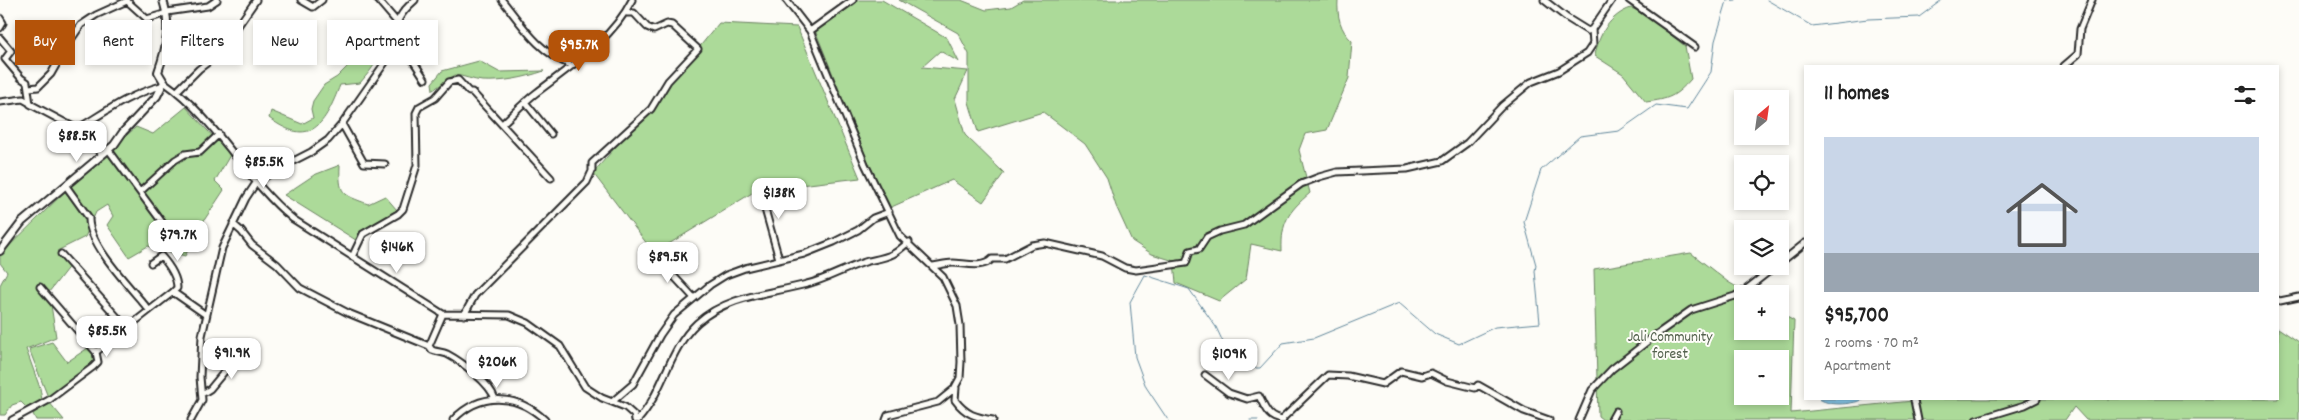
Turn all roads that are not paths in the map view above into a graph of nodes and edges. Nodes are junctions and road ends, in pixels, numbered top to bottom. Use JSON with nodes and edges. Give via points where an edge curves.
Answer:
{"nodes":[{"id":1,"x":163,"y":0,"type":"edge"},
{"id":2,"x":218,"y":0,"type":"edge"},
{"id":3,"x":256,"y":0,"type":"edge"},
{"id":4,"x":301,"y":0,"type":"edge"},
{"id":5,"x":322,"y":0,"type":"edge"},
{"id":6,"x":378,"y":0,"type":"edge"},
{"id":7,"x":415,"y":0,"type":"edge"},
{"id":8,"x":502,"y":0,"type":"edge"},
{"id":9,"x":632,"y":0,"type":"edge"},
{"id":10,"x":786,"y":0,"type":"edge"},
{"id":11,"x":853,"y":0,"type":"edge"},
{"id":12,"x":1544,"y":0,"type":"edge"},
{"id":13,"x":1612,"y":0,"type":"edge"},
{"id":14,"x":1629,"y":0,"type":"edge"},
{"id":15,"x":2092,"y":0,"type":"edge"},
{"id":16,"x":167,"y":12,"type":"junction"},
{"id":17,"x":626,"y":13,"type":"junction"},
{"id":18,"x":0,"y":18,"type":"edge"},
{"id":19,"x":395,"y":20,"type":"edge"},
{"id":20,"x":397,"y":20,"type":"edge"},
{"id":21,"x":0,"y":28,"type":"edge"},
{"id":22,"x":1592,"y":29,"type":"junction"},
{"id":23,"x":810,"y":32,"type":"junction"},
{"id":24,"x":0,"y":38,"type":"edge"},
{"id":25,"x":1695,"y":47,"type":"dead end"},
{"id":26,"x":5,"y":59,"type":"junction"},
{"id":27,"x":0,"y":64,"type":"edge"},
{"id":28,"x":383,"y":65,"type":"edge"},
{"id":29,"x":416,"y":65,"type":"edge"},
{"id":30,"x":571,"y":65,"type":"junction"},
{"id":31,"x":2065,"y":65,"type":"edge"},
{"id":32,"x":425,"y":79,"type":"dead end"},
{"id":33,"x":163,"y":84,"type":"junction"},
{"id":34,"x":29,"y":88,"type":"junction"},
{"id":35,"x":177,"y":91,"type":"junction"},
{"id":36,"x":0,"y":102,"type":"edge"},
{"id":37,"x":525,"y":102,"type":"junction"},
{"id":38,"x":30,"y":103,"type":"junction"},
{"id":39,"x":342,"y":124,"type":"junction"},
{"id":40,"x":502,"y":124,"type":"junction"},
{"id":41,"x":77,"y":129,"type":"junction"},
{"id":42,"x":219,"y":134,"type":"junction"},
{"id":43,"x":551,"y":134,"type":"dead end"},
{"id":44,"x":108,"y":149,"type":"junction"},
{"id":45,"x":102,"y":154,"type":"junction"},
{"id":46,"x":385,"y":164,"type":"dead end"},
{"id":47,"x":551,"y":178,"type":"dead end"},
{"id":48,"x":256,"y":182,"type":"junction"},
{"id":49,"x":66,"y":186,"type":"junction"},
{"id":50,"x":758,"y":190,"type":"dead end"},
{"id":51,"x":140,"y":192,"type":"junction"},
{"id":52,"x":889,"y":212,"type":"junction"},
{"id":53,"x":233,"y":224,"type":"junction"},
{"id":54,"x":170,"y":233,"type":"dead end"},
{"id":55,"x":909,"y":242,"type":"junction"},
{"id":56,"x":1804,"y":243,"type":"edge"},
{"id":57,"x":0,"y":251,"type":"edge"},
{"id":58,"x":62,"y":254,"type":"dead end"},
{"id":59,"x":1789,"y":255,"type":"edge"},
{"id":60,"x":352,"y":257,"type":"junction"},
{"id":61,"x":657,"y":258,"type":"dead end"},
{"id":62,"x":779,"y":259,"type":"junction"},
{"id":63,"x":151,"y":263,"type":"dead end"},
{"id":64,"x":933,"y":266,"type":"junction"},
{"id":65,"x":1764,"y":275,"type":"edge"},
{"id":66,"x":40,"y":287,"type":"dead end"},
{"id":67,"x":173,"y":292,"type":"junction"},
{"id":68,"x":2299,"y":297,"type":"edge"},
{"id":69,"x":694,"y":298,"type":"junction"},
{"id":70,"x":2279,"y":301,"type":"edge"},
{"id":71,"x":150,"y":310,"type":"junction"},
{"id":72,"x":443,"y":314,"type":"junction"},
{"id":73,"x":206,"y":315,"type":"junction"},
{"id":74,"x":464,"y":315,"type":"junction"},
{"id":75,"x":127,"y":328,"type":"junction"},
{"id":76,"x":429,"y":346,"type":"junction"},
{"id":77,"x":245,"y":351,"type":"dead end"},
{"id":78,"x":96,"y":352,"type":"junction"},
{"id":79,"x":1205,"y":375,"type":"dead end"},
{"id":80,"x":957,"y":384,"type":"junction"},
{"id":81,"x":202,"y":394,"type":"junction"},
{"id":82,"x":495,"y":399,"type":"junction"},
{"id":83,"x":1914,"y":400,"type":"dead end"},
{"id":84,"x":2035,"y":400,"type":"edge"},
{"id":85,"x":612,"y":402,"type":"junction"},
{"id":86,"x":1616,"y":411,"type":"dead end"},
{"id":87,"x":538,"y":413,"type":"junction"},
{"id":88,"x":1580,"y":419,"type":"edge"},
{"id":89,"x":12,"y":420,"type":"edge"},
{"id":90,"x":191,"y":420,"type":"edge"},
{"id":91,"x":453,"y":420,"type":"edge"},
{"id":92,"x":536,"y":420,"type":"edge"},
{"id":93,"x":545,"y":420,"type":"edge"},
{"id":94,"x":637,"y":420,"type":"edge"},
{"id":95,"x":886,"y":420,"type":"edge"},
{"id":96,"x":993,"y":420,"type":"edge"},
{"id":97,"x":1282,"y":420,"type":"edge"},
{"id":98,"x":1549,"y":420,"type":"edge"},
{"id":99,"x":1611,"y":420,"type":"edge"},
{"id":100,"x":1918,"y":420,"type":"edge"},
{"id":101,"x":1976,"y":420,"type":"edge"}],
"edges":[{"from":1,"to":16,"type":"street"},
{"from":2,"to":16,"type":"street","via":[[208,6]]},
{"from":3,"to":35,"type":"street","via":[[227,48]]},
{"from":4,"to":5,"type":"street","via":[[313,7]]},
{"from":6,"to":19,"type":"street"},
{"from":7,"to":20,"type":"street"},
{"from":8,"to":30,"type":"street","via":[[540,47]]},
{"from":9,"to":17,"type":"street"},
{"from":10,"to":23,"type":"street"},
{"from":11,"to":23,"type":"street"},
{"from":12,"to":22,"type":"street","via":[[1567,18],[1588,30]]},
{"from":13,"to":22,"type":"street"},
{"from":14,"to":25,"type":"street"},
{"from":15,"to":31,"type":"street","via":[[2080,29],[2078,54]]},
{"from":16,"to":33,"type":"street","via":[[168,38],[158,72]]},
{"from":16,"to":34,"type":"street","via":[[146,19],[127,1],[96,15],[78,29],[51,74],[38,87]]},
{"from":17,"to":30,"type":"street","via":[[606,37]]},
{"from":17,"to":74,"type":"street","via":[[634,13],[654,30],[672,25],[698,49],[668,81],[651,109],[592,163],[587,182],[475,295]]},
{"from":18,"to":21,"type":"street"},
{"from":22,"to":64,"type":"street","via":[[1593,44],[1587,53],[1559,71],[1532,82],[1502,106],[1467,143],[1442,161],[1407,169],[1336,172],[1319,177],[1302,184],[1244,225],[1207,237],[1199,249],[1190,251],[1186,263],[1136,270],[1102,256],[1045,244],[1032,245],[1005,259]]},
{"from":23,"to":52,"type":"street"},
{"from":24,"to":26,"type":"street","via":[[11,51]]},
{"from":26,"to":27,"type":"street"},
{"from":26,"to":34,"type":"street"},
{"from":28,"to":39,"type":"street"},
{"from":29,"to":32,"type":"street"},
{"from":30,"to":37,"type":"street"},
{"from":33,"to":35,"type":"street"},
{"from":33,"to":41,"type":"street","via":[[118,102]]},
{"from":33,"to":44,"type":"street","via":[[157,96]]},
{"from":34,"to":38,"type":"street"},
{"from":35,"to":42,"type":"street"},
{"from":36,"to":38,"type":"street","via":[[24,99]]},
{"from":37,"to":40,"type":"street"},
{"from":37,"to":43,"type":"street"},
{"from":38,"to":41,"type":"street"},
{"from":39,"to":46,"type":"street","via":[[364,163]]},
{"from":39,"to":48,"type":"street","via":[[311,152]]},
{"from":40,"to":47,"type":"street"},
{"from":40,"to":60,"type":"street","via":[[458,80],[449,82],[435,98],[419,107],[415,127],[417,166],[405,203],[398,214],[363,234]]},
{"from":41,"to":45,"type":"street"},
{"from":42,"to":48,"type":"street"},
{"from":42,"to":51,"type":"street","via":[[200,152],[185,154],[175,160]]},
{"from":44,"to":45,"type":"street"},
{"from":44,"to":51,"type":"street"},
{"from":45,"to":49,"type":"street"},
{"from":48,"to":53,"type":"street"},
{"from":48,"to":60,"type":"street","via":[[293,219]]},
{"from":49,"to":57,"type":"street","via":[[22,222]]},
{"from":49,"to":71,"type":"street","via":[[89,218],[96,244]]},
{"from":50,"to":62,"type":"street"},
{"from":51,"to":54,"type":"street"},
{"from":52,"to":55,"type":"street","via":[[900,236]]},
{"from":52,"to":62,"type":"street","via":[[834,242],[804,254]]},
{"from":53,"to":73,"type":"street","via":[[222,248]]},
{"from":53,"to":76,"type":"street","via":[[252,246],[278,264],[300,288],[348,313]]},
{"from":55,"to":64,"type":"street"},
{"from":55,"to":94,"type":"street","via":[[895,253],[814,282],[760,293],[713,310],[680,342],[660,386]]},
{"from":56,"to":59,"type":"street"},
{"from":58,"to":75,"type":"street"},
{"from":60,"to":72,"type":"street"},
{"from":61,"to":69,"type":"street"},
{"from":62,"to":69,"type":"street","via":[[726,275]]},
{"from":63,"to":67,"type":"street","via":[[161,256],[166,262],[177,280],[177,288]]},
{"from":64,"to":80,"type":"street","via":[[943,277],[957,306],[961,362]]},
{"from":65,"to":88,"type":"street","via":[[1740,294],[1691,310],[1612,369],[1592,390]]},
{"from":66,"to":78,"type":"street"},
{"from":67,"to":71,"type":"street"},
{"from":67,"to":73,"type":"street"},
{"from":68,"to":70,"type":"street"},
{"from":69,"to":85,"type":"street","via":[[674,315],[660,334],[633,384]]},
{"from":71,"to":75,"type":"street"},
{"from":72,"to":74,"type":"street"},
{"from":72,"to":76,"type":"street"},
{"from":73,"to":81,"type":"street","via":[[200,353]]},
{"from":74,"to":85,"type":"street","via":[[509,315],[528,323],[560,346],[584,386]]},
{"from":75,"to":78,"type":"street"},
{"from":76,"to":82,"type":"street","via":[[447,354],[474,374],[493,391]]},
{"from":77,"to":81,"type":"street"},
{"from":78,"to":89,"type":"street","via":[[98,362],[93,367],[49,400]]},
{"from":79,"to":97,"type":"street","via":[[1230,393],[1247,399],[1259,396],[1264,409]]},
{"from":80,"to":95,"type":"street","via":[[938,402],[888,415]]},
{"from":80,"to":96,"type":"street","via":[[955,400],[961,409],[978,418]]},
{"from":81,"to":90,"type":"street"},
{"from":82,"to":87,"type":"street","via":[[510,401]]},
{"from":82,"to":91,"type":"street","via":[[466,407]]},
{"from":83,"to":100,"type":"street"},
{"from":84,"to":101,"type":"street"},
{"from":85,"to":94,"type":"street","via":[[630,411]]},
{"from":86,"to":99,"type":"street"},
{"from":87,"to":92,"type":"street"},
{"from":87,"to":93,"type":"street"},
{"from":97,"to":98,"type":"street","via":[[1328,375],[1383,384],[1401,371],[1422,376],[1431,374],[1475,388],[1478,385],[1524,411]]}]}
